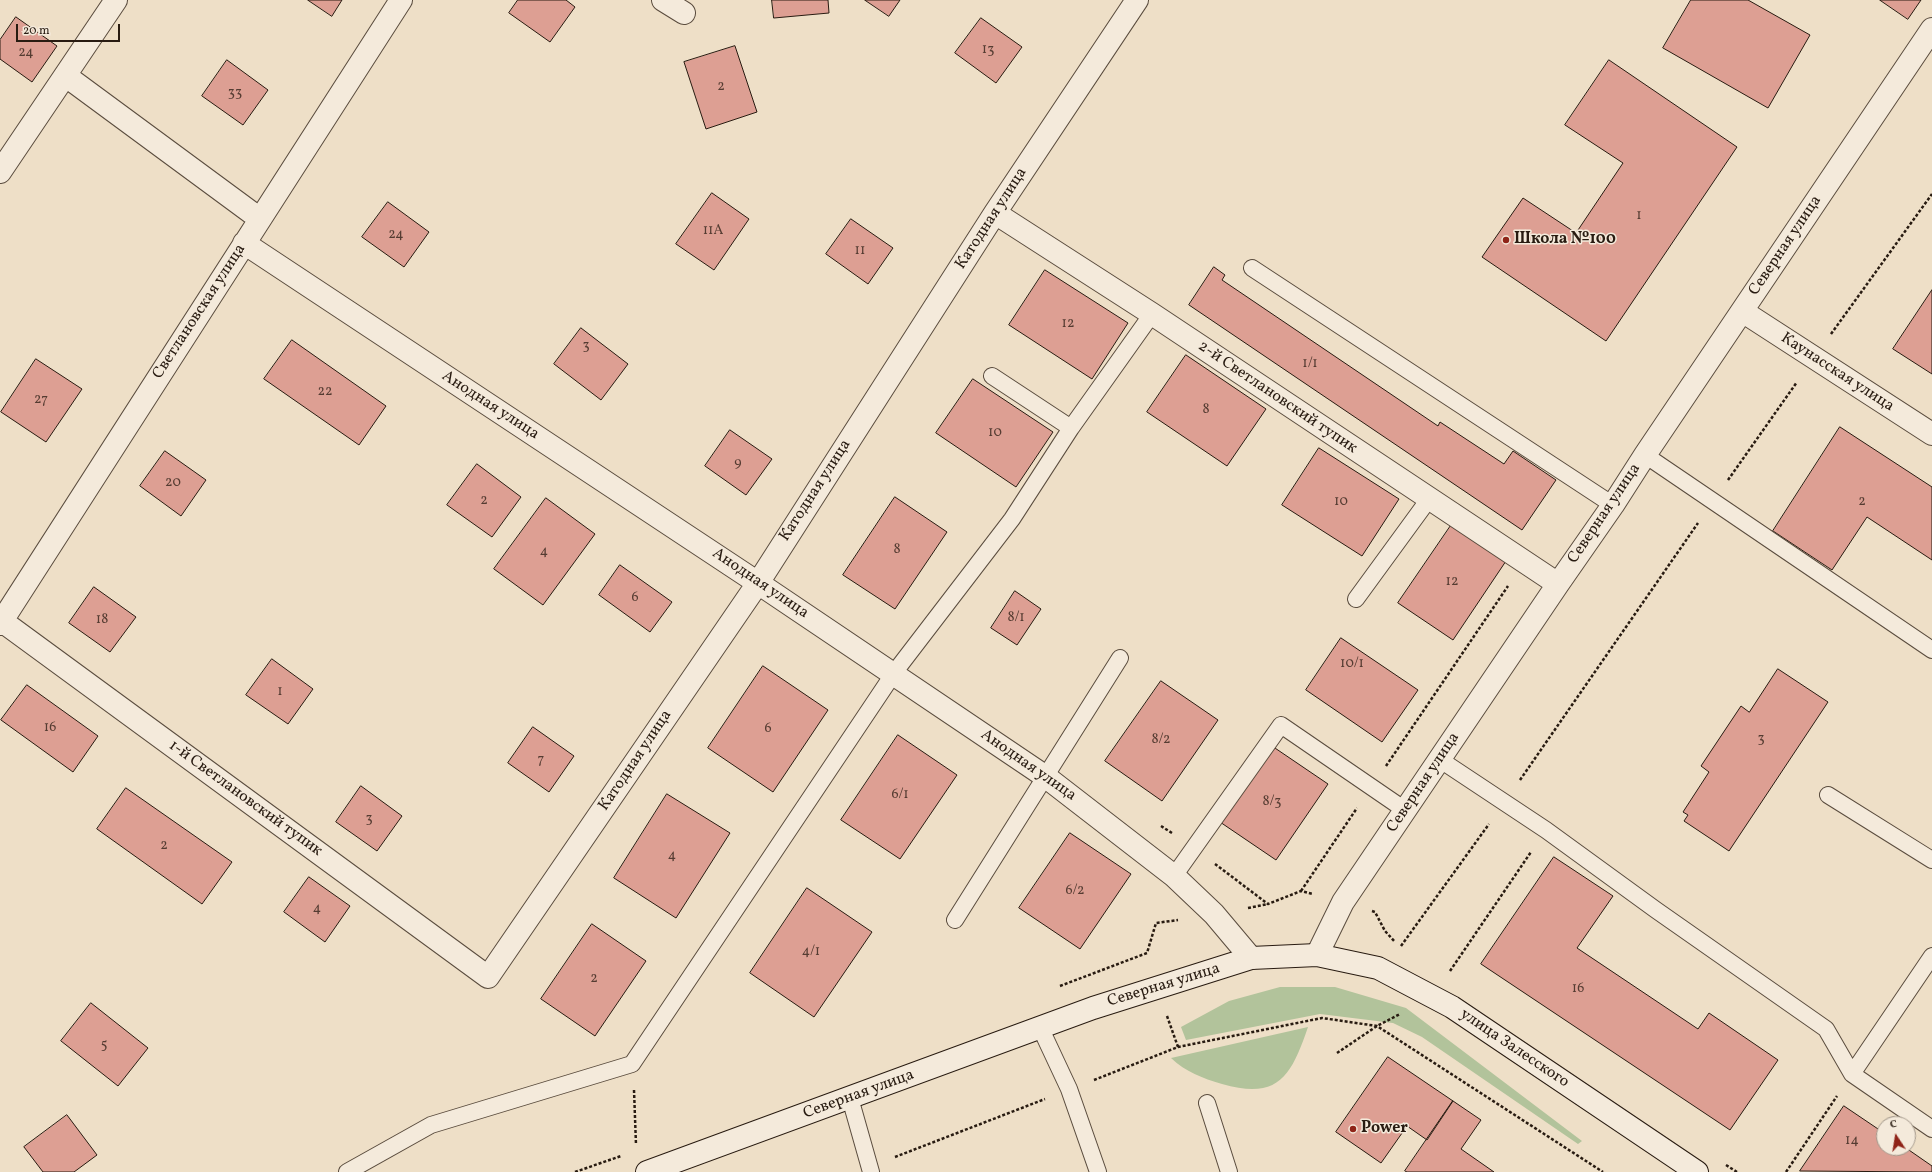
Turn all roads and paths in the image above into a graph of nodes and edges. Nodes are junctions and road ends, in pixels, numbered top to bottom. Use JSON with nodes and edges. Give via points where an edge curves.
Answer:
{"nodes":[{"id":1,"x":116,"y":0,"type":"edge"},
{"id":2,"x":402,"y":0,"type":"edge"},
{"id":3,"x":663,"y":0,"type":"edge"},
{"id":4,"x":1137,"y":0,"type":"edge"},
{"id":5,"x":684,"y":13,"type":"dead end"},
{"id":6,"x":1932,"y":29,"type":"edge"},
{"id":7,"x":66,"y":76,"type":"junction"},
{"id":8,"x":0,"y":172,"type":"edge"},
{"id":9,"x":1932,"y":194,"type":"edge"},
{"id":10,"x":995,"y":213,"type":"junction"},
{"id":11,"x":260,"y":219,"type":"junction"},
{"id":12,"x":244,"y":243,"type":"junction"},
{"id":13,"x":1252,"y":268,"type":"dead end"},
{"id":14,"x":1742,"y":311,"type":"junction"},
{"id":15,"x":1152,"y":314,"type":"junction"},
{"id":16,"x":1814,"y":358,"type":"junction"},
{"id":17,"x":992,"y":376,"type":"dead end"},
{"id":18,"x":1071,"y":428,"type":"junction"},
{"id":19,"x":1932,"y":434,"type":"edge"},
{"id":20,"x":1645,"y":455,"type":"junction"},
{"id":21,"x":1429,"y":500,"type":"junction"},
{"id":22,"x":1714,"y":501,"type":"junction"},
{"id":23,"x":1613,"y":505,"type":"junction"},
{"id":24,"x":1524,"y":562,"type":"junction"},
{"id":25,"x":758,"y":583,"type":"junction"},
{"id":26,"x":1558,"y":584,"type":"junction"},
{"id":27,"x":1356,"y":599,"type":"dead end"},
{"id":28,"x":1,"y":623,"type":"edge"},
{"id":29,"x":1932,"y":650,"type":"edge"},
{"id":30,"x":1120,"y":658,"type":"dead end"},
{"id":31,"x":894,"y":673,"type":"junction"},
{"id":32,"x":1439,"y":759,"type":"junction"},
{"id":33,"x":1046,"y":777,"type":"junction"},
{"id":34,"x":1371,"y":787,"type":"junction"},
{"id":35,"x":1828,"y":795,"type":"dead end"},
{"id":36,"x":1505,"y":802,"type":"junction"},
{"id":37,"x":1405,"y":810,"type":"junction"},
{"id":38,"x":1156,"y":822,"type":"dead end"},
{"id":39,"x":1546,"y":830,"type":"junction"},
{"id":40,"x":1195,"y":849,"type":"junction"},
{"id":41,"x":1932,"y":860,"type":"edge"},
{"id":42,"x":1174,"y":876,"type":"junction"},
{"id":43,"x":1302,"y":891,"type":"junction"},
{"id":44,"x":1343,"y":902,"type":"junction"},
{"id":45,"x":1268,"y":904,"type":"junction"},
{"id":46,"x":1214,"y":914,"type":"junction"},
{"id":47,"x":955,"y":920,"type":"dead end"},
{"id":48,"x":1316,"y":955,"type":"junction"},
{"id":49,"x":1932,"y":956,"type":"edge"},
{"id":50,"x":1251,"y":958,"type":"junction"},
{"id":51,"x":488,"y":977,"type":"joint"},
{"id":52,"x":1058,"y":987,"type":"dead end"},
{"id":53,"x":1432,"y":996,"type":"junction"},
{"id":54,"x":1378,"y":1026,"type":"junction"},
{"id":55,"x":1040,"y":1028,"type":"junction"},
{"id":56,"x":1337,"y":1053,"type":"dead end"},
{"id":57,"x":632,"y":1064,"type":"junction"},
{"id":58,"x":1852,"y":1074,"type":"junction"},
{"id":59,"x":1070,"y":1089,"type":"junction"},
{"id":60,"x":850,"y":1098,"type":"junction"},
{"id":61,"x":1207,"y":1103,"type":"dead end"},
{"id":62,"x":1932,"y":1129,"type":"edge"},
{"id":63,"x":636,"y":1151,"type":"dead end"},
{"id":64,"x":623,"y":1156,"type":"dead end"},
{"id":65,"x":1724,"y":1163,"type":"dead end"},
{"id":66,"x":870,"y":1169,"type":"edge"},
{"id":67,"x":347,"y":1172,"type":"edge"},
{"id":68,"x":575,"y":1172,"type":"edge"},
{"id":69,"x":647,"y":1172,"type":"edge"},
{"id":70,"x":1098,"y":1172,"type":"edge"},
{"id":71,"x":1229,"y":1172,"type":"edge"},
{"id":72,"x":1603,"y":1172,"type":"edge"},
{"id":73,"x":1697,"y":1172,"type":"edge"},
{"id":74,"x":1738,"y":1172,"type":"edge"},
{"id":75,"x":1786,"y":1172,"type":"edge"}],
"edges":[{"from":1,"to":7,"type":"street"},
{"from":2,"to":11,"type":"street","name":"Светлановская улица"},
{"from":3,"to":5,"type":"street"},
{"from":4,"to":10,"type":"street","name":"Катодная улица"},
{"from":6,"to":14,"type":"street","name":"Северная улица"},
{"from":7,"to":8,"type":"street"},
{"from":7,"to":11,"type":"street"},
{"from":9,"to":16,"type":"path"},
{"from":10,"to":15,"type":"street","name":"2-й Светлановский тупик"},
{"from":10,"to":25,"type":"street","name":"Катодная улица"},
{"from":11,"to":12,"type":"street","name":"Светлановская улица"},
{"from":12,"to":25,"type":"street","name":"Анодная улица"},
{"from":12,"to":28,"type":"street","name":"Светлановская улица"},
{"from":13,"to":23,"type":"lane"},
{"from":14,"to":16,"type":"street","name":"Каунасская улица"},
{"from":14,"to":20,"type":"street","name":"Северная улица"},
{"from":15,"to":18,"type":"lane"},
{"from":15,"to":21,"type":"street","name":"2-й Светлановский тупик"},
{"from":16,"to":19,"type":"street","name":"Каунасская улица"},
{"from":16,"to":22,"type":"path"},
{"from":17,"to":18,"type":"lane"},
{"from":18,"to":31,"type":"lane","via":[[1012,519]]},
{"from":20,"to":22,"type":"lane"},
{"from":20,"to":23,"type":"street","name":"Северная улица"},
{"from":21,"to":24,"type":"street","name":"2-й Светлановский тупик"},
{"from":21,"to":27,"type":"lane"},
{"from":22,"to":29,"type":"lane"},
{"from":22,"to":36,"type":"path"},
{"from":23,"to":26,"type":"street","name":"Северная улица"},
{"from":24,"to":26,"type":"street","name":"2-й Светлановский тупик"},
{"from":24,"to":34,"type":"path"},
{"from":25,"to":31,"type":"street","name":"Анодная улица"},
{"from":25,"to":51,"type":"street","name":"Катодная улица"},
{"from":26,"to":32,"type":"street","name":"Северная улица"},
{"from":28,"to":51,"type":"street","name":"1-й Светлановский тупик"},
{"from":30,"to":33,"type":"lane"},
{"from":31,"to":33,"type":"street","name":"Анодная улица"},
{"from":31,"to":57,"type":"lane"},
{"from":32,"to":36,"type":"lane"},
{"from":32,"to":37,"type":"street","name":"Северная улица"},
{"from":33,"to":42,"type":"street","name":"Анодная улица"},
{"from":33,"to":47,"type":"lane"},
{"from":34,"to":37,"type":"lane"},
{"from":34,"to":40,"type":"lane","via":[[1281,725]]},
{"from":34,"to":43,"type":"path"},
{"from":35,"to":41,"type":"lane"},
{"from":36,"to":39,"type":"lane"},
{"from":36,"to":44,"type":"path","via":[[1400,948],[1385,931],[1375,912]]},
{"from":37,"to":44,"type":"street","name":"Северная улица"},
{"from":38,"to":40,"type":"path"},
{"from":39,"to":53,"type":"path"},
{"from":39,"to":58,"type":"lane","via":[[1826,1029]]},
{"from":40,"to":42,"type":"lane"},
{"from":40,"to":45,"type":"path"},
{"from":42,"to":46,"type":"street","name":"Анодная улица"},
{"from":43,"to":44,"type":"path"},
{"from":43,"to":45,"type":"path"},
{"from":44,"to":48,"type":"street","name":"Северная улица"},
{"from":45,"to":46,"type":"path"},
{"from":46,"to":50,"type":"street","name":"Анодная улица"},
{"from":46,"to":52,"type":"path","via":[[1156,923],[1147,953]]},
{"from":48,"to":50,"type":"street","name":"Северная улица"},
{"from":48,"to":53,"type":"street","name":"улица Залесского","via":[[1378,968]]},
{"from":49,"to":58,"type":"lane"},
{"from":50,"to":55,"type":"street","name":"Северная улица","via":[[1093,1008]]},
{"from":53,"to":54,"type":"path"},
{"from":53,"to":73,"type":"street","name":"улица Залесского"},
{"from":54,"to":56,"type":"path"},
{"from":54,"to":59,"type":"path","via":[[1322,1018],[1178,1047]]},
{"from":54,"to":72,"type":"path"},
{"from":55,"to":59,"type":"lane"},
{"from":55,"to":60,"type":"street","name":"Северная улица"},
{"from":57,"to":63,"type":"path"},
{"from":57,"to":67,"type":"lane","via":[[431,1125]]},
{"from":58,"to":62,"type":"lane"},
{"from":58,"to":75,"type":"path"},
{"from":59,"to":66,"type":"path"},
{"from":59,"to":70,"type":"lane"},
{"from":60,"to":66,"type":"lane"},
{"from":60,"to":69,"type":"street","name":"Северная улица"},
{"from":61,"to":71,"type":"lane"},
{"from":64,"to":68,"type":"path"},
{"from":65,"to":74,"type":"path"}]}
